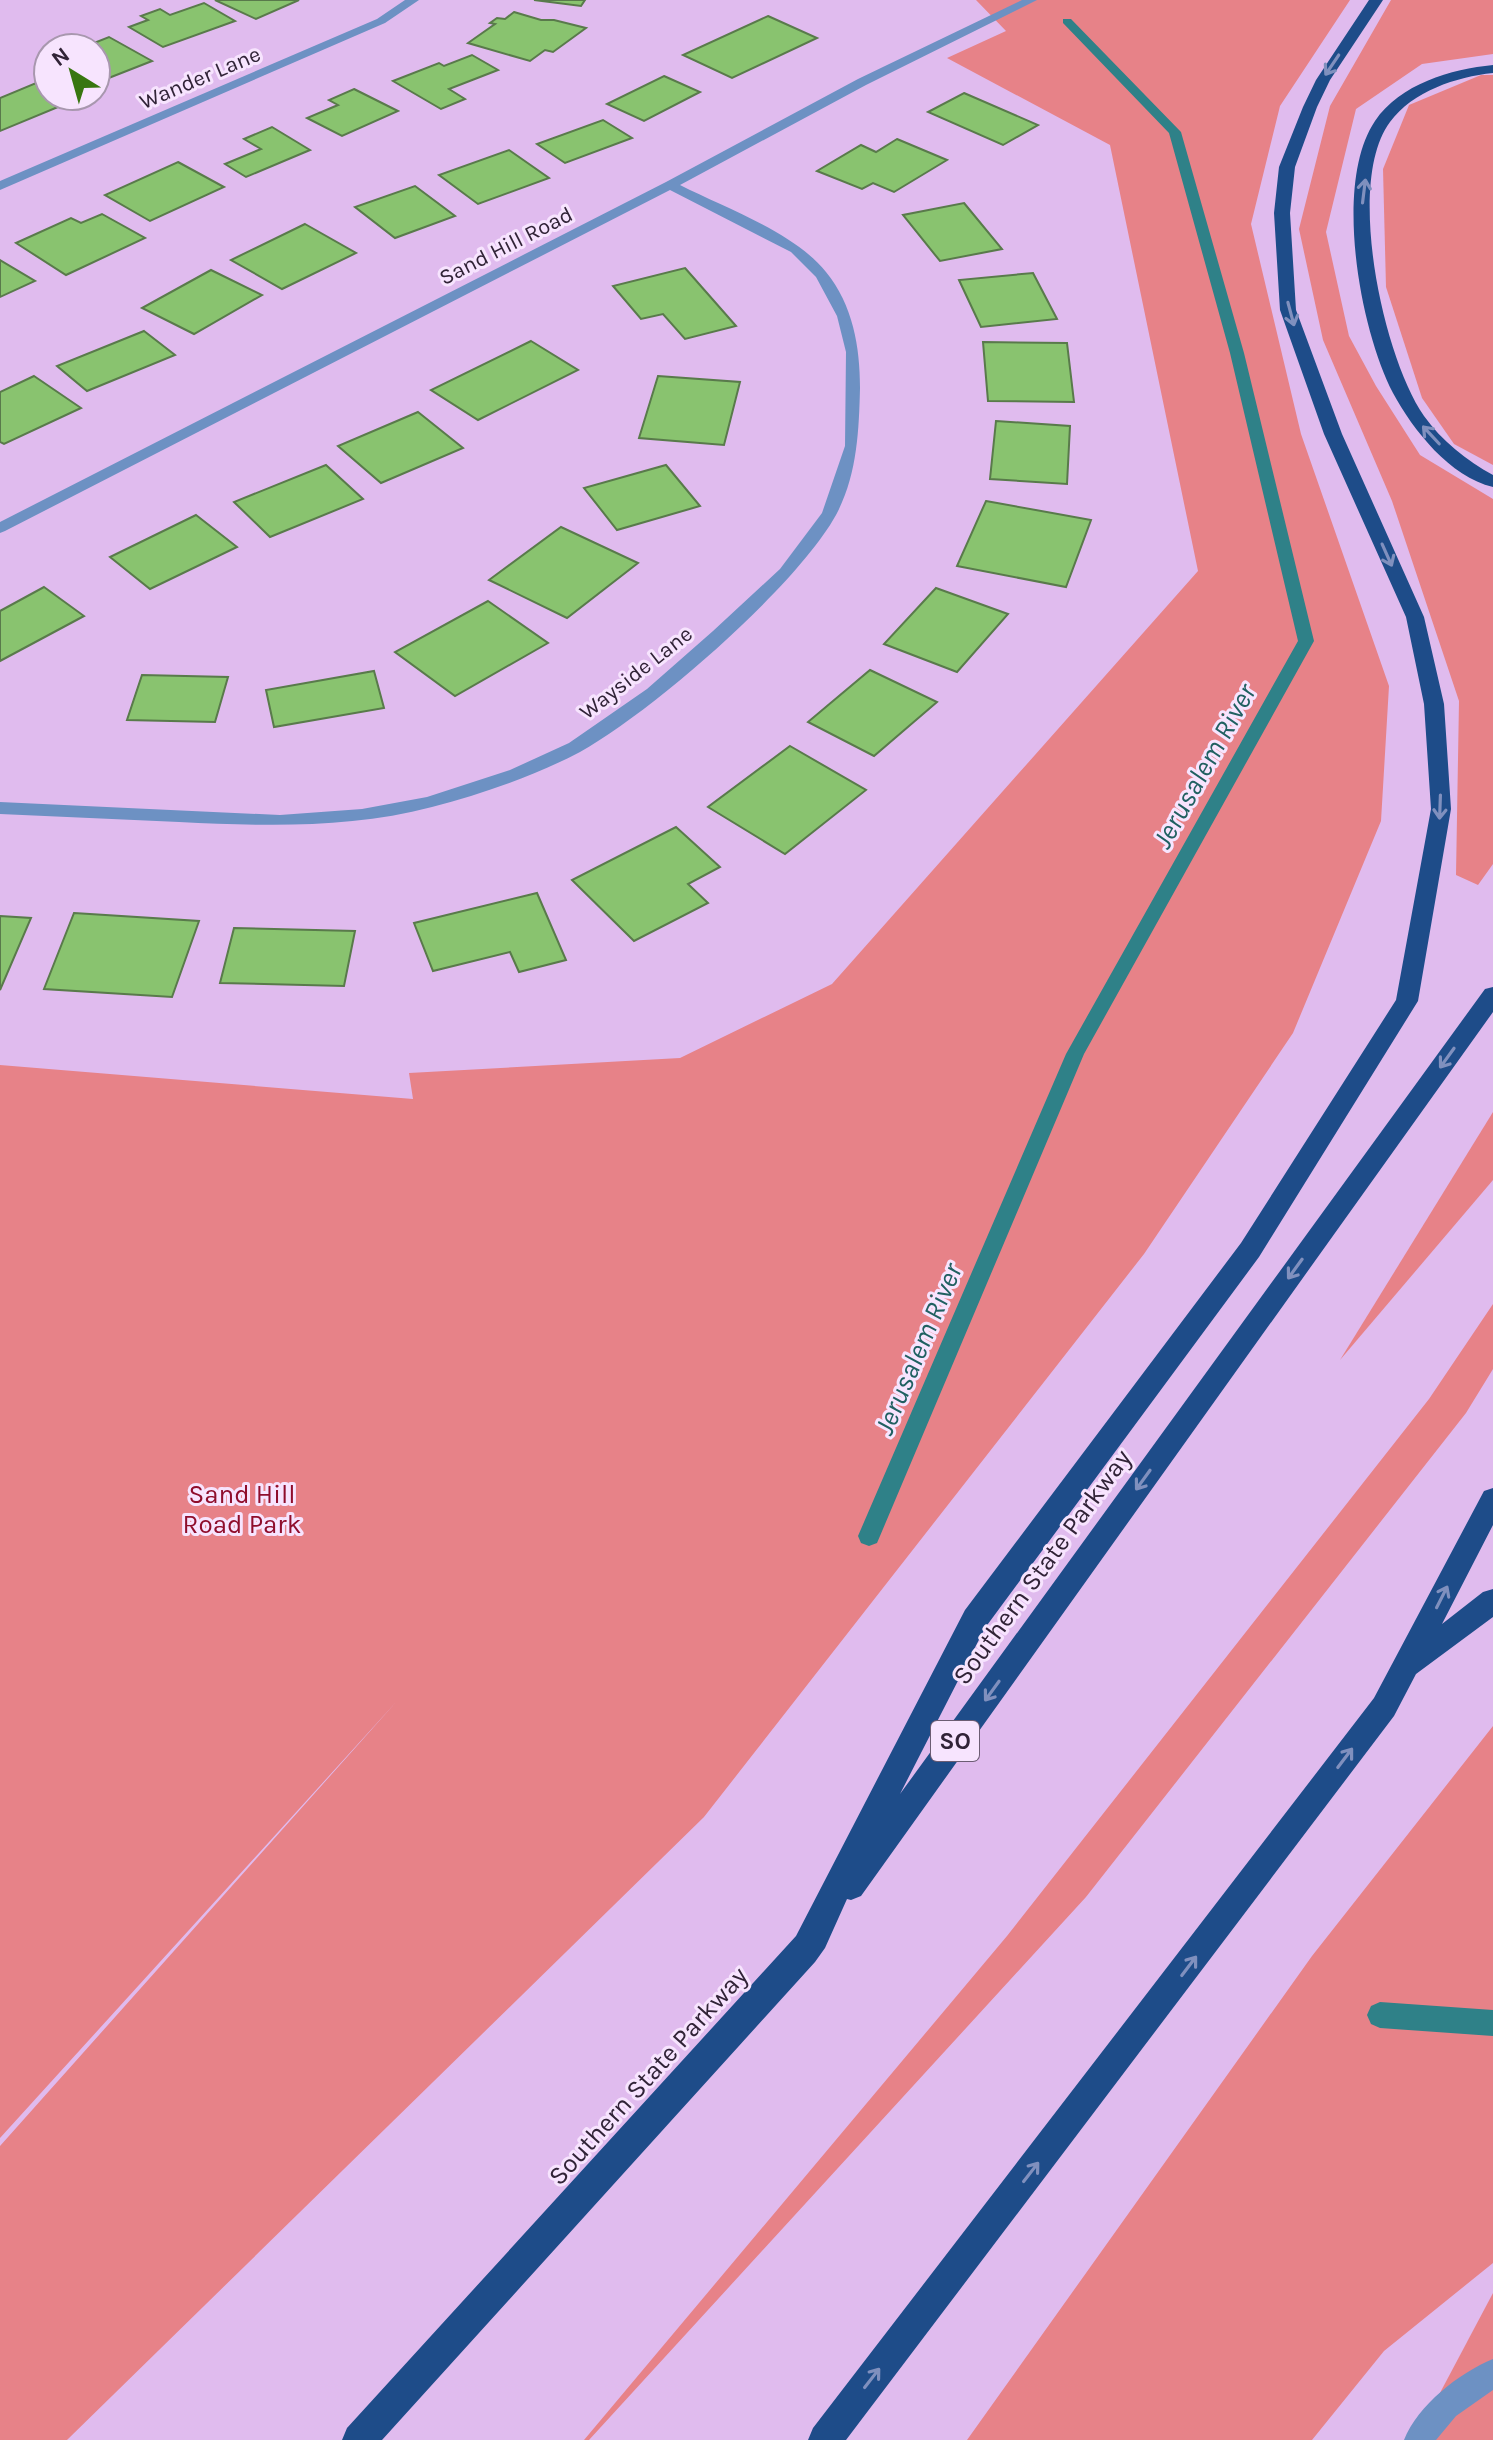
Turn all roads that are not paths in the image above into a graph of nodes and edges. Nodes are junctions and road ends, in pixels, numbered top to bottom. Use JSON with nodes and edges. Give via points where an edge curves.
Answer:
{"nodes":[{"id":1,"x":413,"y":0,"type":"edge"},
{"id":2,"x":1031,"y":0,"type":"edge"},
{"id":3,"x":1376,"y":0,"type":"edge"},
{"id":4,"x":1493,"y":69,"type":"edge"},
{"id":5,"x":670,"y":185,"type":"junction"},
{"id":6,"x":0,"y":186,"type":"edge"},
{"id":7,"x":1493,"y":482,"type":"edge"},
{"id":8,"x":0,"y":528,"type":"edge"},
{"id":9,"x":0,"y":808,"type":"edge"},
{"id":10,"x":1493,"y":995,"type":"edge"},
{"id":11,"x":1493,"y":1499,"type":"edge"},
{"id":12,"x":1493,"y":1601,"type":"edge"},
{"id":13,"x":1407,"y":1667,"type":"junction"},
{"id":14,"x":804,"y":1951,"type":"junction"},
{"id":15,"x":1493,"y":2373,"type":"edge"},
{"id":16,"x":359,"y":2440,"type":"edge"},
{"id":17,"x":825,"y":2440,"type":"edge"},
{"id":18,"x":1418,"y":2440,"type":"edge"}],
"edges":[{"from":1,"to":6,"type":"street","name":"Wander Lane","via":[[368,27]]},
{"from":2,"to":5,"type":"street","name":"Sand Hill Road","via":[[862,82]]},
{"from":3,"to":14,"type":"highway","one_way":true,"via":[[1310,107],[1287,167],[1282,213],[1288,310],[1333,434],[1415,617],[1434,704],[1441,809],[1407,1001],[1250,1250],[975,1619]]},
{"from":7,"to":4,"type":"highway","one_way":true,"via":[[1433,438],[1390,366],[1366,279],[1362,208],[1367,163],[1380,125],[1403,99],[1451,78]]},
{"from":5,"to":8,"type":"street","name":"Sand Hill Road"},
{"from":5,"to":9,"type":"street","name":"Wayside Lane","via":[[796,249],[822,275],[837,302],[853,352],[852,446],[829,514],[785,572],[719,635],[653,693],[575,747],[516,774],[429,802],[362,815],[280,821]]},
{"from":10,"to":14,"type":"highway","name":"Southern State Parkway","number":"SO","one_way":true},
{"from":13,"to":11,"type":"highway","one_way":true},
{"from":12,"to":13,"type":"highway"},
{"from":17,"to":13,"type":"highway","one_way":true,"via":[[1384,1707]]},
{"from":14,"to":16,"type":"highway","name":"Southern State Parkway","number":"SO"},
{"from":15,"to":18,"type":"street","via":[[1446,2406]]}]}
